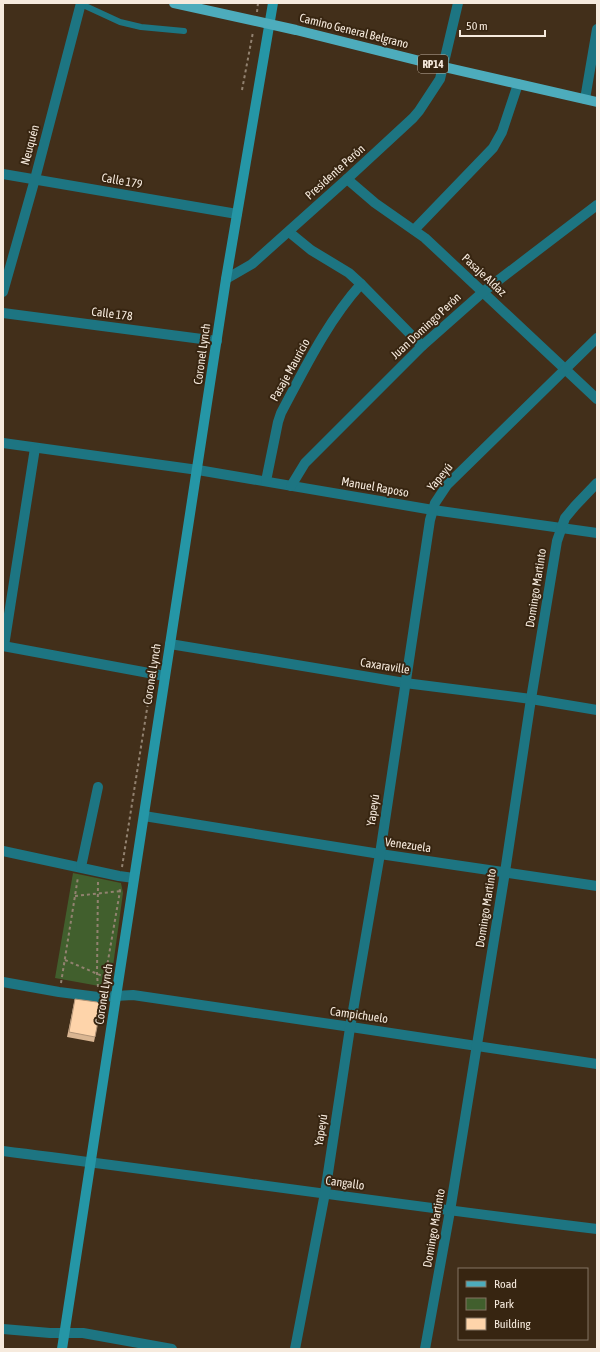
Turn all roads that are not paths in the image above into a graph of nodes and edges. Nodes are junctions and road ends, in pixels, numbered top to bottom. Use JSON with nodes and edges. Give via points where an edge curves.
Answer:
{"nodes":[{"id":1,"x":174,"y":3,"type":"edge"},
{"id":2,"x":273,"y":3,"type":"edge"},
{"id":3,"x":458,"y":3,"type":"edge"},
{"id":4,"x":81,"y":4,"type":"edge"},
{"id":5,"x":270,"y":25,"type":"junction"},
{"id":6,"x":597,"y":30,"type":"edge"},
{"id":7,"x":184,"y":31,"type":"dead end"},
{"id":8,"x":444,"y":67,"type":"junction"},
{"id":9,"x":518,"y":84,"type":"junction"},
{"id":10,"x":585,"y":99,"type":"junction"},
{"id":11,"x":597,"y":102,"type":"edge"},
{"id":12,"x":3,"y":174,"type":"edge"},
{"id":13,"x":347,"y":179,"type":"junction"},
{"id":14,"x":35,"y":180,"type":"junction"},
{"id":15,"x":597,"y":205,"type":"edge"},
{"id":16,"x":237,"y":214,"type":"junction"},
{"id":17,"x":414,"y":230,"type":"junction"},
{"id":18,"x":289,"y":232,"type":"junction"},
{"id":19,"x":226,"y":279,"type":"junction"},
{"id":20,"x":361,"y":284,"type":"junction"},
{"id":21,"x":3,"y":292,"type":"edge"},
{"id":22,"x":483,"y":292,"type":"junction"},
{"id":23,"x":3,"y":313,"type":"edge"},
{"id":24,"x":597,"y":338,"type":"edge"},
{"id":25,"x":217,"y":341,"type":"junction"},
{"id":26,"x":422,"y":346,"type":"junction"},
{"id":27,"x":565,"y":369,"type":"junction"},
{"id":28,"x":597,"y":399,"type":"edge"},
{"id":29,"x":3,"y":443,"type":"edge"},
{"id":30,"x":35,"y":448,"type":"junction"},
{"id":31,"x":198,"y":470,"type":"junction"},
{"id":32,"x":266,"y":481,"type":"junction"},
{"id":33,"x":597,"y":483,"type":"edge"},
{"id":34,"x":291,"y":486,"type":"junction"},
{"id":35,"x":433,"y":510,"type":"junction"},
{"id":36,"x":561,"y":528,"type":"junction"},
{"id":37,"x":597,"y":533,"type":"edge"},
{"id":38,"x":170,"y":644,"type":"junction"},
{"id":39,"x":3,"y":646,"type":"edge"},
{"id":40,"x":165,"y":676,"type":"junction"},
{"id":41,"x":405,"y":683,"type":"junction"},
{"id":42,"x":531,"y":699,"type":"junction"},
{"id":43,"x":597,"y":710,"type":"edge"},
{"id":44,"x":98,"y":787,"type":"dead end"},
{"id":45,"x":144,"y":816,"type":"junction"},
{"id":46,"x":3,"y":851,"type":"edge"},
{"id":47,"x":380,"y":854,"type":"junction"},
{"id":48,"x":79,"y":871,"type":"junction"},
{"id":49,"x":505,"y":872,"type":"junction"},
{"id":50,"x":134,"y":878,"type":"junction"},
{"id":51,"x":597,"y":886,"type":"edge"},
{"id":52,"x":3,"y":982,"type":"edge"},
{"id":53,"x":117,"y":995,"type":"junction"},
{"id":54,"x":350,"y":1028,"type":"junction"},
{"id":55,"x":477,"y":1045,"type":"junction"},
{"id":56,"x":597,"y":1064,"type":"edge"},
{"id":57,"x":3,"y":1150,"type":"edge"},
{"id":58,"x":90,"y":1162,"type":"junction"},
{"id":59,"x":325,"y":1193,"type":"junction"},
{"id":60,"x":450,"y":1211,"type":"junction"},
{"id":61,"x":597,"y":1229,"type":"edge"},
{"id":62,"x":3,"y":1329,"type":"edge"},
{"id":63,"x":64,"y":1332,"type":"junction"},
{"id":64,"x":62,"y":1349,"type":"edge"},
{"id":65,"x":172,"y":1349,"type":"edge"},
{"id":66,"x":295,"y":1349,"type":"edge"},
{"id":67,"x":425,"y":1349,"type":"edge"}],
"edges":[{"from":1,"to":5,"type":"main road","name":"Camino General Belgrano","number":"RP14"},
{"from":2,"to":5,"type":"main road","name":"Coronel Lynch"},
{"from":3,"to":8,"type":"street"},
{"from":4,"to":7,"type":"lane","via":[[120,22],[141,27]]},
{"from":4,"to":14,"type":"street","name":"Neuquén"},
{"from":5,"to":8,"type":"main road","name":"Camino General Belgrano","number":"RP14"},
{"from":5,"to":16,"type":"main road","name":"Coronel Lynch"},
{"from":6,"to":10,"type":"street"},
{"from":8,"to":9,"type":"main road","name":"Camino General Belgrano","number":"RP14"},
{"from":8,"to":13,"type":"street","name":"Presidente Perón","via":[[435,88],[413,118]]},
{"from":9,"to":10,"type":"main road","name":"Camino General Belgrano","number":"RP14"},
{"from":9,"to":17,"type":"street","via":[[502,132],[493,148]]},
{"from":10,"to":11,"type":"main road","name":"Camino General Belgrano","number":"RP14"},
{"from":12,"to":14,"type":"street","name":"Calle 179"},
{"from":13,"to":17,"type":"street","name":"Pasaje Aldaz","via":[[375,203]]},
{"from":13,"to":18,"type":"street","name":"Presidente Perón"},
{"from":14,"to":16,"type":"street","name":"Calle 179"},
{"from":14,"to":21,"type":"street","name":"Neuquén"},
{"from":15,"to":22,"type":"street","name":"Juan Domingo Perón"},
{"from":16,"to":19,"type":"main road","name":"Coronel Lynch"},
{"from":17,"to":22,"type":"street","name":"Pasaje Aldaz"},
{"from":18,"to":19,"type":"street","name":"Presidente Perón","via":[[252,264]]},
{"from":18,"to":20,"type":"street"},
{"from":19,"to":25,"type":"main road","name":"Coronel Lynch"},
{"from":20,"to":26,"type":"street"},
{"from":20,"to":32,"type":"street","name":"Pasaje Mauricio","via":[[347,299],[316,348],[281,413]]},
{"from":22,"to":26,"type":"street","name":"Juan Domingo Perón"},
{"from":22,"to":27,"type":"street","name":"Pasaje Aldaz"},
{"from":23,"to":25,"type":"street","name":"Calle 178"},
{"from":24,"to":27,"type":"street","name":"Yapeyú"},
{"from":25,"to":31,"type":"main road","name":"Coronel Lynch"},
{"from":26,"to":34,"type":"street","name":"Juan Domingo Perón","via":[[305,463]]},
{"from":27,"to":28,"type":"street","name":"Pasaje Aldaz"},
{"from":27,"to":35,"type":"street","name":"Yapeyú","via":[[447,485]]},
{"from":29,"to":30,"type":"street","name":"Manuel Raposo"},
{"from":30,"to":31,"type":"street","name":"Manuel Raposo"},
{"from":30,"to":39,"type":"street"},
{"from":31,"to":32,"type":"street","name":"Manuel Raposo"},
{"from":31,"to":38,"type":"main road","name":"Coronel Lynch"},
{"from":32,"to":34,"type":"street","name":"Manuel Raposo"},
{"from":33,"to":36,"type":"street","name":"Domingo Martinto","via":[[565,518]]},
{"from":34,"to":35,"type":"street","name":"Manuel Raposo"},
{"from":35,"to":36,"type":"street","name":"Manuel Raposo"},
{"from":35,"to":41,"type":"street","name":"Yapeyú"},
{"from":36,"to":37,"type":"street","name":"Manuel Raposo"},
{"from":36,"to":42,"type":"street","name":"Domingo Martinto"},
{"from":38,"to":40,"type":"main road","name":"Coronel Lynch"},
{"from":38,"to":41,"type":"street","name":"Caxaraville"},
{"from":39,"to":40,"type":"street"},
{"from":40,"to":45,"type":"main road","name":"Coronel Lynch"},
{"from":41,"to":42,"type":"street","name":"Caxaraville"},
{"from":41,"to":47,"type":"street","name":"Yapeyú"},
{"from":42,"to":43,"type":"street","name":"Caxaraville"},
{"from":42,"to":49,"type":"street","name":"Domingo Martinto"},
{"from":44,"to":48,"type":"street"},
{"from":45,"to":47,"type":"street","name":"Venezuela"},
{"from":45,"to":50,"type":"main road","name":"Coronel Lynch"},
{"from":46,"to":48,"type":"street"},
{"from":47,"to":49,"type":"street","name":"Venezuela"},
{"from":47,"to":54,"type":"street","name":"Yapeyú"},
{"from":48,"to":50,"type":"street"},
{"from":49,"to":51,"type":"street","name":"Venezuela"},
{"from":49,"to":55,"type":"street","name":"Domingo Martinto"},
{"from":50,"to":53,"type":"main road","name":"Coronel Lynch"},
{"from":52,"to":53,"type":"street","name":"Campichuelo","via":[[101,997]]},
{"from":53,"to":54,"type":"street","name":"Campichuelo","via":[[133,995]]},
{"from":53,"to":58,"type":"main road","name":"Coronel Lynch"},
{"from":54,"to":55,"type":"street","name":"Campichuelo"},
{"from":54,"to":59,"type":"street","name":"Yapeyú"},
{"from":55,"to":56,"type":"street","name":"Campichuelo"},
{"from":55,"to":60,"type":"street","name":"Domingo Martinto"},
{"from":57,"to":58,"type":"street","name":"Cangallo"},
{"from":58,"to":59,"type":"street","name":"Cangallo"},
{"from":58,"to":63,"type":"main road","name":"Coronel Lynch"},
{"from":59,"to":60,"type":"street","name":"Cangallo"},
{"from":59,"to":66,"type":"street","name":"Yapeyú"},
{"from":60,"to":61,"type":"street","name":"Cangallo"},
{"from":60,"to":67,"type":"street","name":"Domingo Martinto"},
{"from":62,"to":63,"type":"street"},
{"from":63,"to":64,"type":"main road","name":"Coronel Lynch"},
{"from":63,"to":65,"type":"street"}]}
